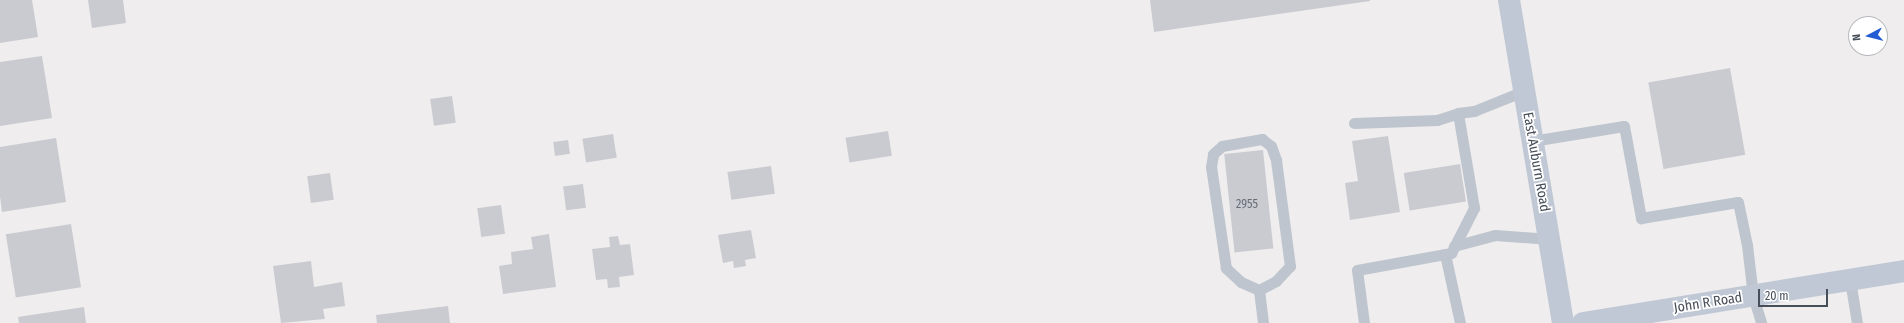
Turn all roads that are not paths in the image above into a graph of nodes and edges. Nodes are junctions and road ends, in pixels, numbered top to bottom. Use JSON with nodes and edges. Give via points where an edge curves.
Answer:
{"nodes":[{"id":1,"x":1509,"y":0,"type":"edge"},
{"id":2,"x":1524,"y":91,"type":"junction"},
{"id":3,"x":1458,"y":113,"type":"junction"},
{"id":4,"x":1354,"y":123,"type":"dead end"},
{"id":5,"x":1532,"y":141,"type":"junction"},
{"id":6,"x":1549,"y":239,"type":"junction"},
{"id":7,"x":1454,"y":246,"type":"junction"},
{"id":8,"x":1445,"y":254,"type":"junction"},
{"id":9,"x":1904,"y":271,"type":"edge"},
{"id":10,"x":1850,"y":280,"type":"junction"},
{"id":11,"x":1258,"y":290,"type":"junction"},
{"id":12,"x":1754,"y":296,"type":"junction"},
{"id":13,"x":1263,"y":323,"type":"edge"},
{"id":14,"x":1364,"y":323,"type":"edge"},
{"id":15,"x":1460,"y":323,"type":"edge"},
{"id":16,"x":1563,"y":323,"type":"edge"},
{"id":17,"x":1583,"y":323,"type":"edge"},
{"id":18,"x":1761,"y":323,"type":"edge"},
{"id":19,"x":1857,"y":323,"type":"edge"}],
"edges":[{"from":1,"to":2,"type":"main road","name":"East Auburn Road"},
{"from":2,"to":3,"type":"lane","via":[[1474,111]]},
{"from":2,"to":5,"type":"main road","name":"East Auburn Road"},
{"from":3,"to":4,"type":"lane","via":[[1437,120]]},
{"from":3,"to":7,"type":"lane","via":[[1474,208]]},
{"from":5,"to":6,"type":"main road","name":"East Auburn Road"},
{"from":5,"to":12,"type":"lane","via":[[1624,126],[1641,218],[1738,202]]},
{"from":6,"to":7,"type":"lane","via":[[1495,235]]},
{"from":6,"to":16,"type":"main road","name":"East Auburn Road"},
{"from":7,"to":8,"type":"lane","via":[[1451,253]]},
{"from":8,"to":14,"type":"lane","via":[[1357,270]]},
{"from":8,"to":15,"type":"lane"},
{"from":9,"to":10,"type":"main road","name":"John R Road"},
{"from":10,"to":12,"type":"main road","name":"John R Road"},
{"from":10,"to":19,"type":"lane"},
{"from":11,"to":11,"type":"lane","via":[[1276,281],[1290,266],[1276,160],[1271,146],[1262,139],[1222,146],[1213,154],[1210,167],[1226,268],[1241,282]]},
{"from":11,"to":13,"type":"lane"},
{"from":12,"to":17,"type":"main road","name":"John R Road"},
{"from":12,"to":18,"type":"lane"}]}
